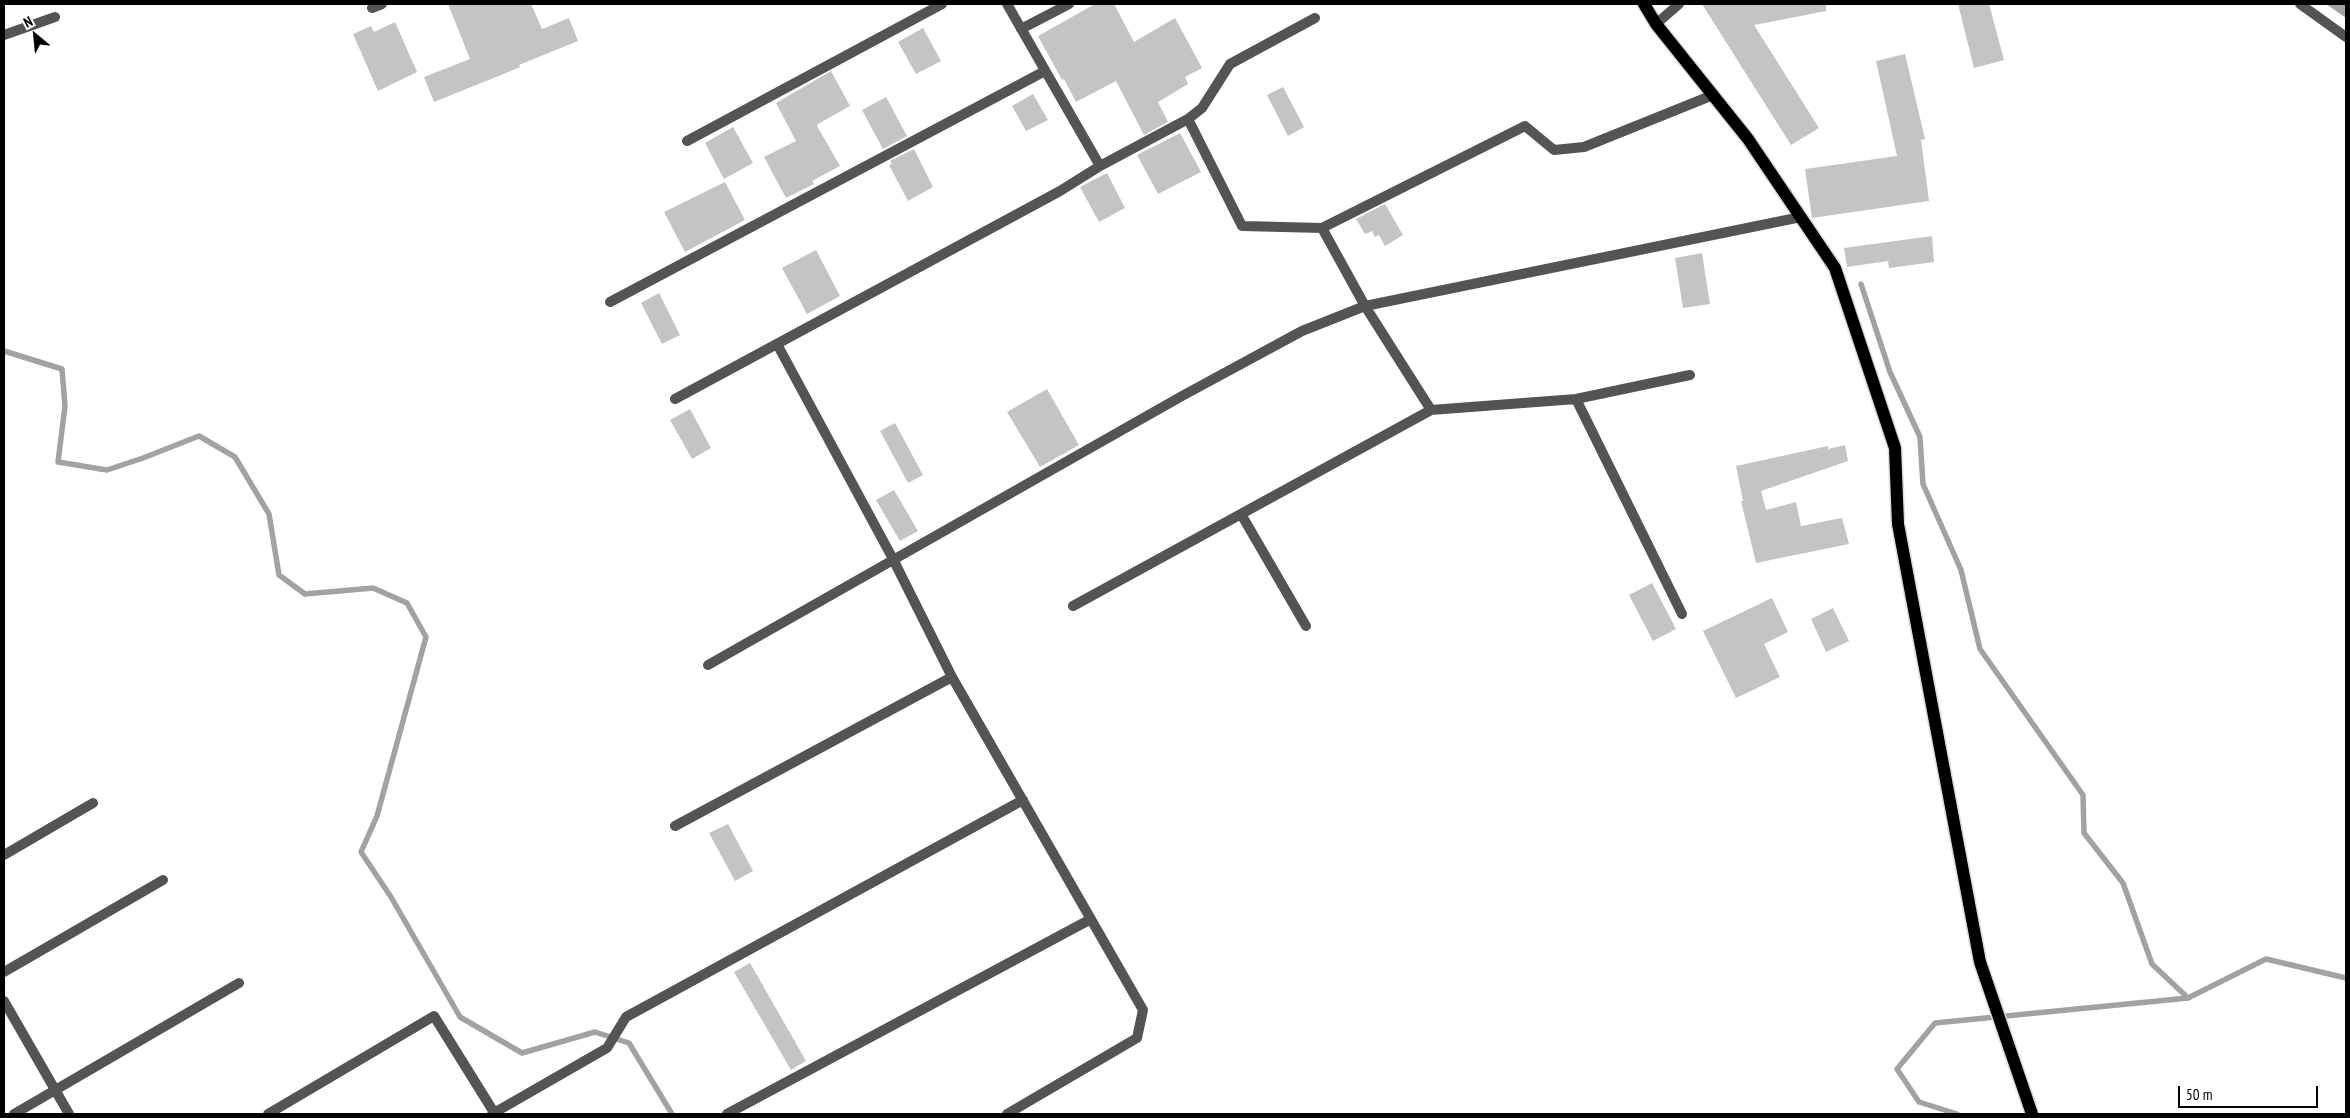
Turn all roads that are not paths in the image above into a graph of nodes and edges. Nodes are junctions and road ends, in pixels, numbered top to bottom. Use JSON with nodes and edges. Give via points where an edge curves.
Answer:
{"nodes":[{"id":1,"x":942,"y":4,"type":"edge"},
{"id":2,"x":1006,"y":4,"type":"edge"},
{"id":3,"x":1069,"y":4,"type":"edge"},
{"id":4,"x":1644,"y":4,"type":"edge"},
{"id":5,"x":1680,"y":4,"type":"edge"},
{"id":6,"x":2300,"y":4,"type":"edge"},
{"id":7,"x":55,"y":16,"type":"dead end"},
{"id":8,"x":1315,"y":18,"type":"dead end"},
{"id":9,"x":1656,"y":24,"type":"junction"},
{"id":10,"x":1021,"y":29,"type":"junction"},
{"id":11,"x":4,"y":35,"type":"edge"},
{"id":12,"x":2346,"y":37,"type":"edge"},
{"id":13,"x":1045,"y":71,"type":"junction"},
{"id":14,"x":1714,"y":95,"type":"junction"},
{"id":15,"x":1188,"y":119,"type":"junction"},
{"id":16,"x":687,"y":141,"type":"dead end"},
{"id":17,"x":1100,"y":166,"type":"junction"},
{"id":18,"x":1801,"y":217,"type":"junction"},
{"id":19,"x":1322,"y":228,"type":"junction"},
{"id":20,"x":610,"y":302,"type":"dead end"},
{"id":21,"x":1365,"y":306,"type":"junction"},
{"id":22,"x":776,"y":344,"type":"junction"},
{"id":23,"x":1690,"y":375,"type":"dead end"},
{"id":24,"x":675,"y":399,"type":"dead end"},
{"id":25,"x":1576,"y":399,"type":"junction"},
{"id":26,"x":1431,"y":410,"type":"junction"},
{"id":27,"x":1241,"y":514,"type":"junction"},
{"id":28,"x":893,"y":559,"type":"junction"},
{"id":29,"x":1073,"y":606,"type":"dead end"},
{"id":30,"x":1682,"y":614,"type":"dead end"},
{"id":31,"x":1306,"y":626,"type":"dead end"},
{"id":32,"x":708,"y":665,"type":"dead end"},
{"id":33,"x":952,"y":677,"type":"junction"},
{"id":34,"x":1023,"y":800,"type":"junction"},
{"id":35,"x":93,"y":803,"type":"dead end"},
{"id":36,"x":675,"y":826,"type":"dead end"},
{"id":37,"x":4,"y":855,"type":"edge"},
{"id":38,"x":163,"y":880,"type":"dead end"},
{"id":39,"x":1091,"y":918,"type":"junction"},
{"id":40,"x":4,"y":972,"type":"edge"},
{"id":41,"x":239,"y":983,"type":"dead end"},
{"id":42,"x":4,"y":1001,"type":"edge"},
{"id":43,"x":54,"y":1089,"type":"junction"},
{"id":44,"x":1028,"y":1103,"type":"junction"},
{"id":45,"x":14,"y":1114,"type":"edge"},
{"id":46,"x":69,"y":1114,"type":"edge"},
{"id":47,"x":268,"y":1114,"type":"edge"},
{"id":48,"x":494,"y":1114,"type":"edge"},
{"id":49,"x":727,"y":1114,"type":"edge"},
{"id":50,"x":1007,"y":1114,"type":"edge"},
{"id":51,"x":1025,"y":1114,"type":"edge"},
{"id":52,"x":2032,"y":1114,"type":"edge"}],
"edges":[{"from":1,"to":16,"type":"street"},
{"from":2,"to":10,"type":"street"},
{"from":3,"to":10,"type":"street"},
{"from":4,"to":9,"type":"main road"},
{"from":5,"to":9,"type":"street"},
{"from":6,"to":12,"type":"street"},
{"from":7,"to":11,"type":"street"},
{"from":8,"to":15,"type":"street","via":[[1230,64],[1202,108]]},
{"from":9,"to":14,"type":"main road"},
{"from":10,"to":13,"type":"street"},
{"from":13,"to":17,"type":"street"},
{"from":13,"to":20,"type":"street"},
{"from":14,"to":18,"type":"main road"},
{"from":14,"to":19,"type":"street","via":[[1584,146],[1554,150],[1525,126]]},
{"from":15,"to":17,"type":"street"},
{"from":15,"to":19,"type":"street","via":[[1242,226]]},
{"from":17,"to":22,"type":"street","via":[[1060,191]]},
{"from":18,"to":21,"type":"street"},
{"from":18,"to":52,"type":"main road","via":[[1835,268],[1895,448],[1898,524],[1980,962]]},
{"from":19,"to":21,"type":"street"},
{"from":21,"to":26,"type":"street"},
{"from":21,"to":28,"type":"street","via":[[1302,331]]},
{"from":22,"to":24,"type":"street"},
{"from":22,"to":28,"type":"street"},
{"from":23,"to":25,"type":"street"},
{"from":25,"to":26,"type":"street"},
{"from":25,"to":30,"type":"street"},
{"from":26,"to":27,"type":"street"},
{"from":27,"to":29,"type":"street"},
{"from":27,"to":31,"type":"street"},
{"from":28,"to":32,"type":"street"},
{"from":28,"to":33,"type":"street"},
{"from":33,"to":34,"type":"street"},
{"from":33,"to":36,"type":"street"},
{"from":34,"to":39,"type":"street"},
{"from":34,"to":48,"type":"street","via":[[626,1016],[607,1048]]},
{"from":35,"to":37,"type":"street"},
{"from":38,"to":40,"type":"street"},
{"from":39,"to":44,"type":"street","via":[[1143,1010],[1137,1038]]},
{"from":39,"to":49,"type":"street"},
{"from":41,"to":43,"type":"street"},
{"from":42,"to":43,"type":"street"},
{"from":43,"to":45,"type":"street"},
{"from":43,"to":46,"type":"street"},
{"from":44,"to":50,"type":"street"},
{"from":44,"to":51,"type":"street"},
{"from":47,"to":48,"type":"street","via":[[434,1016]]}]}
